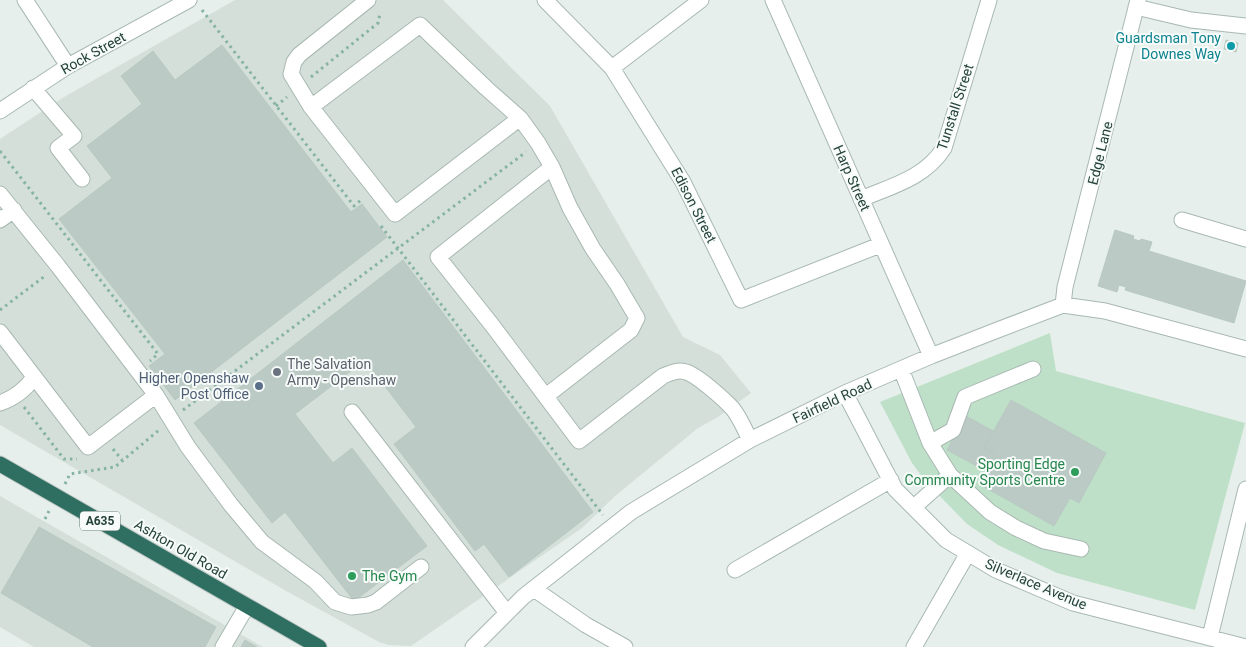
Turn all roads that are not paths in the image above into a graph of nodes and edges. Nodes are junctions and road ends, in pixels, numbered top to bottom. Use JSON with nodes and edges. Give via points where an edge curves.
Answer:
{"nodes":[{"id":1,"x":25,"y":0,"type":"edge"},
{"id":2,"x":368,"y":0,"type":"edge"},
{"id":3,"x":545,"y":0,"type":"edge"},
{"id":4,"x":701,"y":0,"type":"edge"},
{"id":5,"x":773,"y":0,"type":"edge"},
{"id":6,"x":989,"y":0,"type":"edge"},
{"id":7,"x":194,"y":4,"type":"edge"},
{"id":8,"x":1137,"y":4,"type":"edge"},
{"id":9,"x":1246,"y":26,"type":"edge"},
{"id":10,"x":68,"y":66,"type":"junction"},
{"id":11,"x":612,"y":68,"type":"junction"},
{"id":12,"x":33,"y":88,"type":"junction"},
{"id":13,"x":312,"y":107,"type":"junction"},
{"id":14,"x":0,"y":111,"type":"edge"},
{"id":15,"x":520,"y":118,"type":"junction"},
{"id":16,"x":552,"y":167,"type":"junction"},
{"id":17,"x":82,"y":179,"type":"dead end"},
{"id":18,"x":0,"y":194,"type":"edge"},
{"id":19,"x":861,"y":199,"type":"junction"},
{"id":20,"x":14,"y":210,"type":"junction"},
{"id":21,"x":0,"y":220,"type":"edge"},
{"id":22,"x":1182,"y":220,"type":"dead end"},
{"id":23,"x":1246,"y":239,"type":"edge"},
{"id":24,"x":880,"y":245,"type":"junction"},
{"id":25,"x":1063,"y":305,"type":"junction"},
{"id":26,"x":0,"y":332,"type":"edge"},
{"id":27,"x":1246,"y":348,"type":"edge"},
{"id":28,"x":931,"y":356,"type":"junction"},
{"id":29,"x":901,"y":369,"type":"junction"},
{"id":30,"x":1033,"y":369,"type":"dead end"},
{"id":31,"x":34,"y":377,"type":"junction"},
{"id":32,"x":845,"y":393,"type":"junction"},
{"id":33,"x":156,"y":395,"type":"junction"},
{"id":34,"x":546,"y":396,"type":"junction"},
{"id":35,"x":0,"y":403,"type":"edge"},
{"id":36,"x":352,"y":412,"type":"dead end"},
{"id":37,"x":750,"y":440,"type":"junction"},
{"id":38,"x":930,"y":443,"type":"junction"},
{"id":39,"x":0,"y":464,"type":"edge"},
{"id":40,"x":950,"y":475,"type":"junction"},
{"id":41,"x":891,"y":480,"type":"junction"},
{"id":42,"x":1245,"y":496,"type":"edge"},
{"id":43,"x":914,"y":507,"type":"junction"},
{"id":44,"x":1081,"y":549,"type":"dead end"},
{"id":45,"x":968,"y":553,"type":"junction"},
{"id":46,"x":421,"y":567,"type":"dead end"},
{"id":47,"x":735,"y":570,"type":"dead end"},
{"id":48,"x":534,"y":589,"type":"junction"},
{"id":49,"x":247,"y":606,"type":"junction"},
{"id":50,"x":507,"y":613,"type":"junction"},
{"id":51,"x":1200,"y":640,"type":"edge"},
{"id":52,"x":224,"y":647,"type":"edge"},
{"id":53,"x":319,"y":647,"type":"edge"},
{"id":54,"x":473,"y":647,"type":"edge"},
{"id":55,"x":625,"y":647,"type":"edge"},
{"id":56,"x":914,"y":647,"type":"edge"},
{"id":57,"x":1246,"y":647,"type":"edge"}],
"edges":[{"from":1,"to":10,"type":"street"},
{"from":2,"to":13,"type":"street","via":[[294,62],[291,74]]},
{"from":3,"to":11,"type":"street","name":"Edison Street"},
{"from":4,"to":11,"type":"street"},
{"from":5,"to":19,"type":"street","name":"Harp Street"},
{"from":6,"to":19,"type":"street","name":"Tunstall Street","via":[[944,148],[919,174]]},
{"from":7,"to":10,"type":"street","name":"Rock Street"},
{"from":8,"to":9,"type":"street","via":[[1191,20]]},
{"from":8,"to":25,"type":"street","name":"Edge Lane"},
{"from":10,"to":12,"type":"street","name":"Rock Street"},
{"from":11,"to":24,"type":"street","name":"Edison Street","via":[[683,182],[741,300]]},
{"from":12,"to":14,"type":"street","name":"Rock Street"},
{"from":12,"to":17,"type":"street","via":[[74,136],[58,148]]},
{"from":13,"to":15,"type":"street","via":[[420,25]]},
{"from":13,"to":15,"type":"street","via":[[395,214]]},
{"from":15,"to":16,"type":"street"},
{"from":16,"to":34,"type":"street","via":[[593,249],[637,318],[631,330]]},
{"from":16,"to":34,"type":"street","via":[[438,257]]},
{"from":18,"to":20,"type":"street"},
{"from":19,"to":24,"type":"street","name":"Harp Street"},
{"from":20,"to":21,"type":"street"},
{"from":20,"to":33,"type":"street"},
{"from":22,"to":23,"type":"street"},
{"from":24,"to":28,"type":"street","name":"Harp Street"},
{"from":25,"to":27,"type":"street","name":"Fairfield Road","via":[[1105,311]]},
{"from":25,"to":28,"type":"street","name":"Fairfield Road"},
{"from":26,"to":31,"type":"street"},
{"from":28,"to":29,"type":"street","name":"Fairfield Road"},
{"from":29,"to":32,"type":"street","name":"Fairfield Road"},
{"from":29,"to":38,"type":"street"},
{"from":30,"to":38,"type":"street","via":[[965,398],[953,430]]},
{"from":31,"to":33,"type":"street","via":[[88,447]]},
{"from":31,"to":35,"type":"street","via":[[11,399]]},
{"from":32,"to":37,"type":"street","name":"Fairfield Road"},
{"from":32,"to":41,"type":"street","name":"Silverlace Avenue"},
{"from":33,"to":46,"type":"street","via":[[188,447],[262,542],[315,581],[335,602],[350,608],[376,602]]},
{"from":34,"to":37,"type":"street","via":[[579,441],[663,376],[677,371],[686,372],[734,410]]},
{"from":36,"to":50,"type":"street"},
{"from":37,"to":48,"type":"street","name":"Fairfield Road","via":[[631,512]]},
{"from":38,"to":40,"type":"street"},
{"from":39,"to":49,"type":"highway","name":"Ashton Old Road","number":"A635"},
{"from":40,"to":43,"type":"street"},
{"from":40,"to":44,"type":"street","via":[[990,512],[1016,528],[1044,541]]},
{"from":41,"to":43,"type":"street","name":"Silverlace Avenue"},
{"from":41,"to":47,"type":"street"},
{"from":42,"to":51,"type":"street"},
{"from":43,"to":45,"type":"street","name":"Silverlace Avenue","via":[[946,540]]},
{"from":45,"to":51,"type":"street","name":"Silverlace Avenue","via":[[996,570],[1073,603]]},
{"from":45,"to":56,"type":"street"},
{"from":48,"to":50,"type":"street","name":"Fairfield Road"},
{"from":48,"to":55,"type":"street"},
{"from":49,"to":52,"type":"street"},
{"from":49,"to":53,"type":"highway","name":"Ashton Old Road","number":"A635"},
{"from":50,"to":54,"type":"street","name":"Fairfield Road"},
{"from":51,"to":57,"type":"street","name":"Silverlace Avenue"}]}
